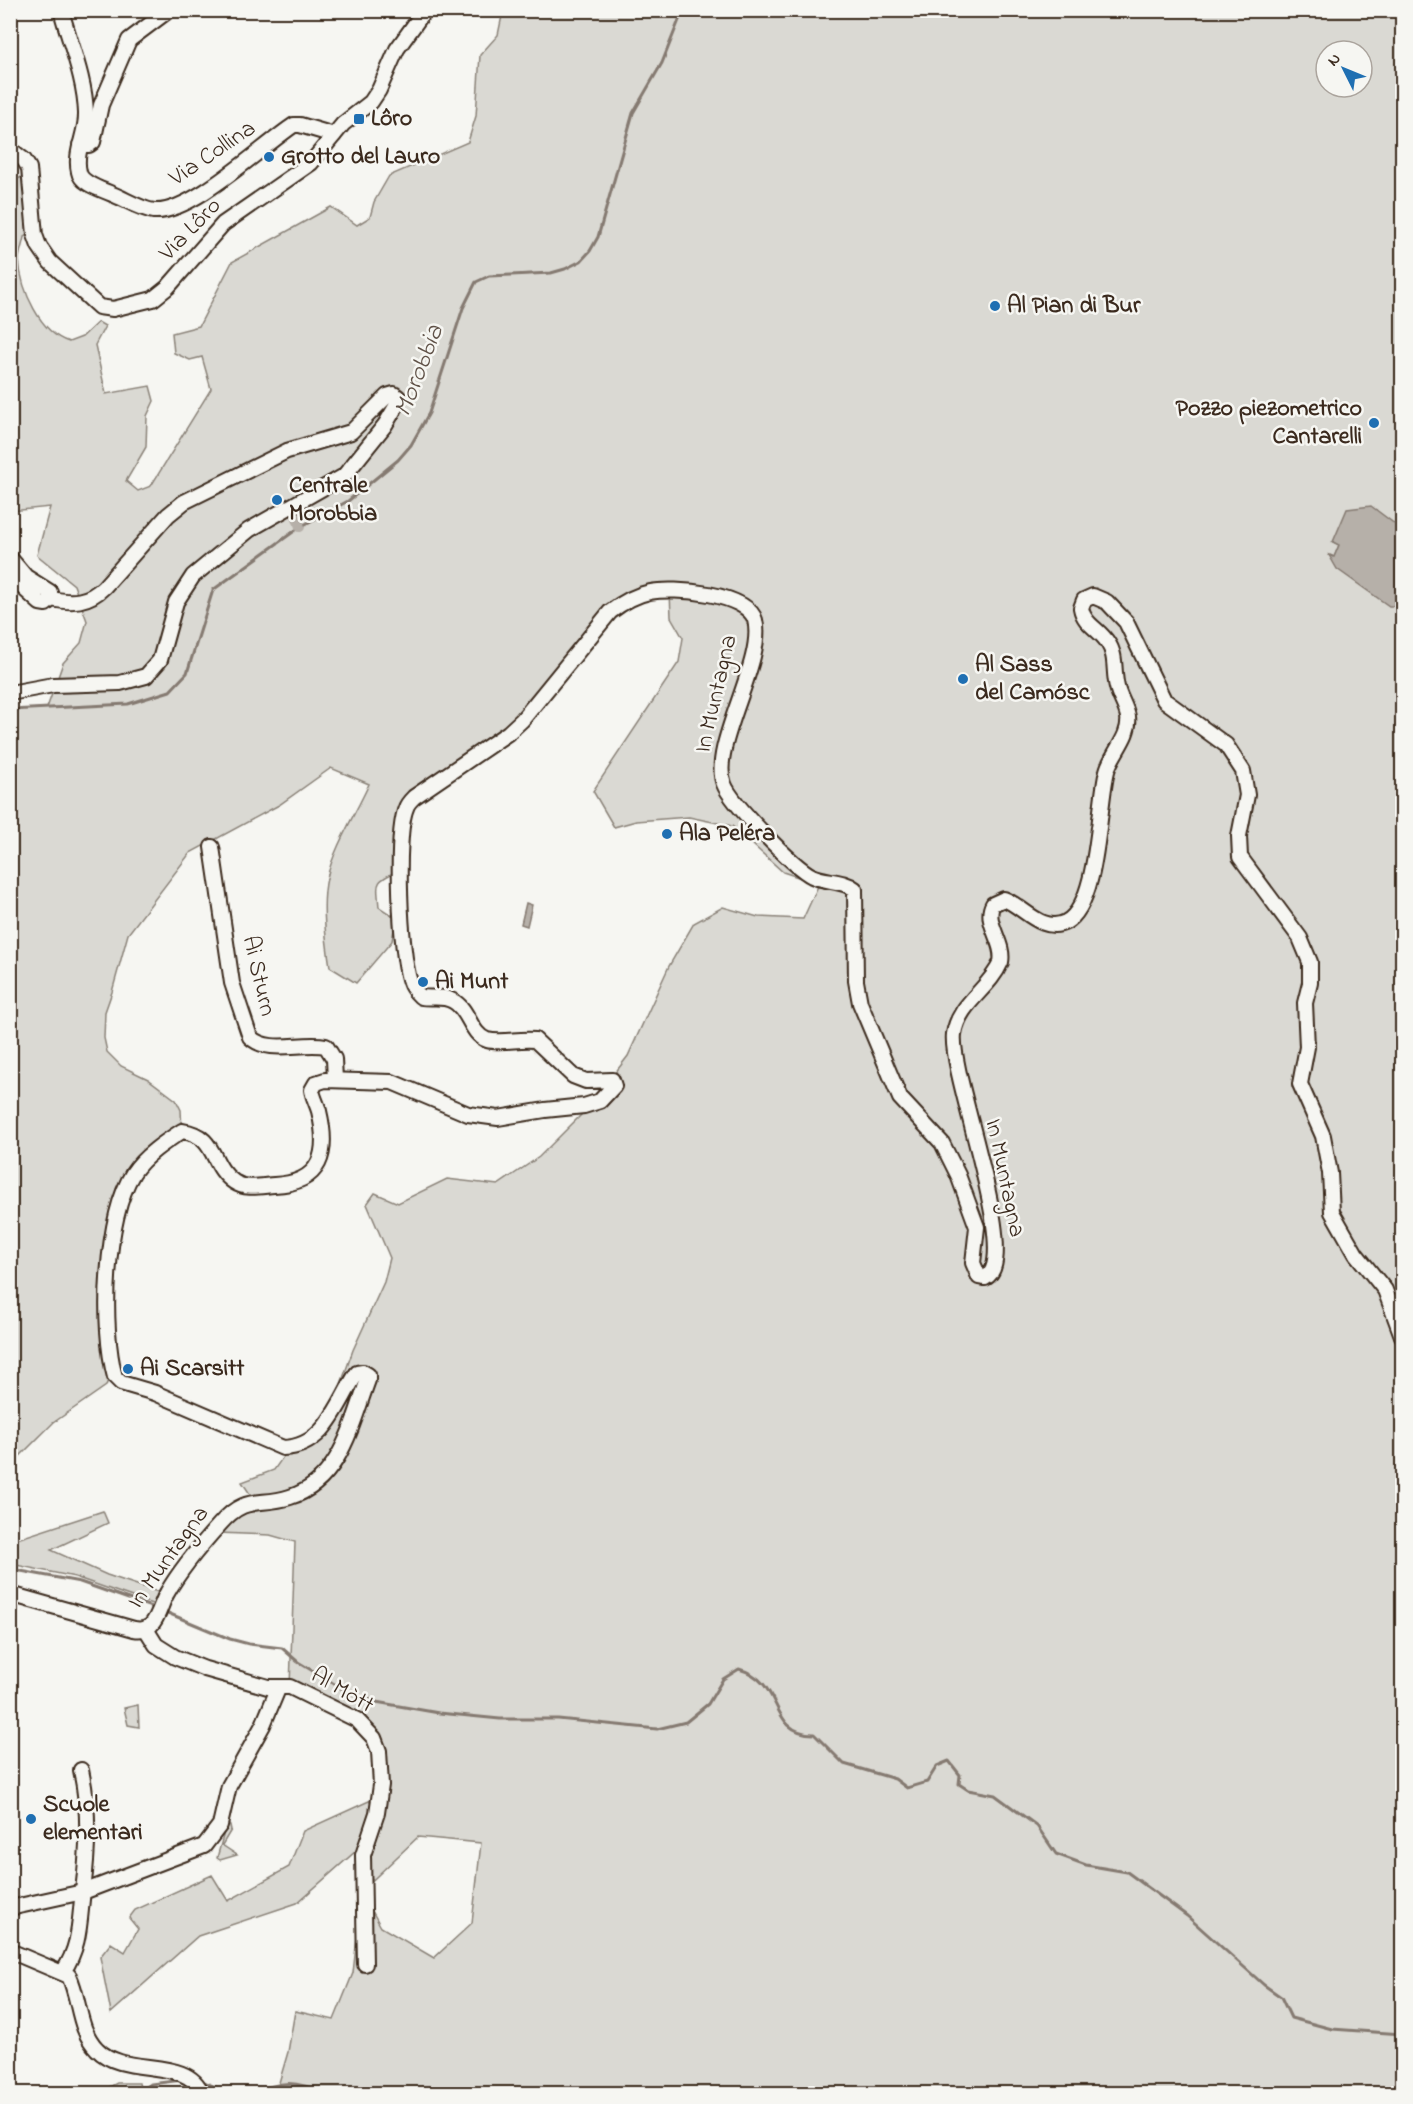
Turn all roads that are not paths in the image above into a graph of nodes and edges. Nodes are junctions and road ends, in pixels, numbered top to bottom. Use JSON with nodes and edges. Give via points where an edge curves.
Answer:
{"nodes":[{"id":1,"x":61,"y":10,"type":"edge"},
{"id":2,"x":169,"y":10,"type":"edge"},
{"id":3,"x":425,"y":10,"type":"edge"},
{"id":4,"x":334,"y":135,"type":"junction"},
{"id":5,"x":80,"y":145,"type":"junction"},
{"id":6,"x":10,"y":149,"type":"edge"},
{"id":7,"x":10,"y":558,"type":"edge"},
{"id":8,"x":10,"y":576,"type":"edge"},
{"id":9,"x":50,"y":600,"type":"junction"},
{"id":10,"x":10,"y":693,"type":"edge"},
{"id":11,"x":212,"y":847,"type":"dead end"},
{"id":12,"x":335,"y":1080,"type":"junction"},
{"id":13,"x":1402,"y":1336,"type":"edge"},
{"id":14,"x":10,"y":1594,"type":"edge"},
{"id":15,"x":151,"y":1624,"type":"junction"},
{"id":16,"x":278,"y":1689,"type":"junction"},
{"id":17,"x":81,"y":1770,"type":"dead end"},
{"id":18,"x":83,"y":1892,"type":"junction"},
{"id":19,"x":10,"y":1908,"type":"edge"},
{"id":20,"x":10,"y":1951,"type":"edge"},
{"id":21,"x":365,"y":1964,"type":"dead end"},
{"id":22,"x":63,"y":1971,"type":"junction"},
{"id":23,"x":202,"y":2094,"type":"edge"}],
"edges":[{"from":1,"to":5,"type":"street","via":[[86,104]]},
{"from":2,"to":5,"type":"street","via":[[129,40],[101,105],[93,142]]},
{"from":3,"to":4,"type":"street","name":"Via Lôro","via":[[397,49],[374,98]]},
{"from":4,"to":5,"type":"street","name":"Via Collina","via":[[294,125],[203,192],[159,211],[82,178],[78,168]]},
{"from":4,"to":6,"type":"street","name":"Via Lôro","via":[[311,163],[223,224],[162,292],[145,302],[113,309],[92,304],[42,252],[34,230],[31,174],[24,160]]},
{"from":7,"to":9,"type":"street","via":[[26,577],[50,592]]},
{"from":8,"to":9,"type":"street","via":[[36,601],[44,604]]},
{"from":9,"to":10,"type":"street","via":[[79,602],[93,596],[184,502],[287,451],[351,432],[387,396],[398,397],[373,442],[344,476],[249,530],[193,576],[176,602],[160,660],[146,676],[120,683],[53,685]]},
{"from":11,"to":12,"type":"street","name":"Ai Sturn","via":[[232,983],[250,1037],[268,1046],[326,1046],[334,1059]]},
{"from":12,"to":13,"type":"street","name":"In Muntagna","via":[[392,1082],[468,1114],[498,1118],[584,1106],[600,1101],[614,1086],[612,1080],[586,1081],[573,1076],[535,1040],[485,1039],[477,1034],[453,1000],[421,997],[414,991],[400,920],[406,806],[522,720],[610,612],[624,602],[653,591],[705,594],[738,603],[752,613],[755,621],[754,649],[721,776],[737,806],[808,873],[855,889],[856,981],[860,1003],[900,1098],[942,1143],[958,1175],[976,1227],[973,1263],[979,1277],[991,1275],[998,1248],[988,1191],[956,1066],[954,1034],[961,1013],[1001,962],[1001,945],[990,915],[993,904],[1004,899],[1034,918],[1060,923],[1074,914],[1091,881],[1106,773],[1128,723],[1110,645],[1082,615],[1081,605],[1086,598],[1100,598],[1123,617],[1161,696],[1220,740],[1243,771],[1247,788],[1239,836],[1240,857],[1300,938],[1310,962],[1311,983],[1305,1003],[1307,1047],[1300,1084],[1323,1136],[1332,1212],[1356,1254],[1385,1290]]},
{"from":12,"to":15,"type":"street","name":"In Muntagna","via":[[316,1083],[312,1089],[321,1125],[321,1152],[314,1172],[305,1180],[282,1185],[239,1185],[221,1170],[206,1141],[182,1131],[134,1172],[121,1202],[111,1241],[107,1283],[112,1367],[121,1383],[155,1393],[273,1445],[293,1448],[317,1435],[346,1398],[357,1373],[368,1375],[342,1448],[321,1479],[289,1498],[249,1502],[229,1514],[165,1596]]},
{"from":14,"to":15,"type":"street","name":"In Muntagna","via":[[134,1629]]},
{"from":15,"to":16,"type":"street","name":"Al Mòtt","via":[[156,1645],[175,1657]]},
{"from":16,"to":18,"type":"street","via":[[229,1786],[220,1825],[204,1846],[186,1848]]},
{"from":16,"to":21,"type":"street","name":"Al Mòtt","via":[[290,1687],[357,1720],[377,1745],[380,1796],[363,1855]]},
{"from":17,"to":18,"type":"street","via":[[88,1851]]},
{"from":18,"to":19,"type":"street"},
{"from":18,"to":22,"type":"street","via":[[77,1947]]},
{"from":20,"to":22,"type":"street"},
{"from":22,"to":23,"type":"street","via":[[72,1982],[83,2024],[97,2049],[126,2064],[186,2074]]}]}
